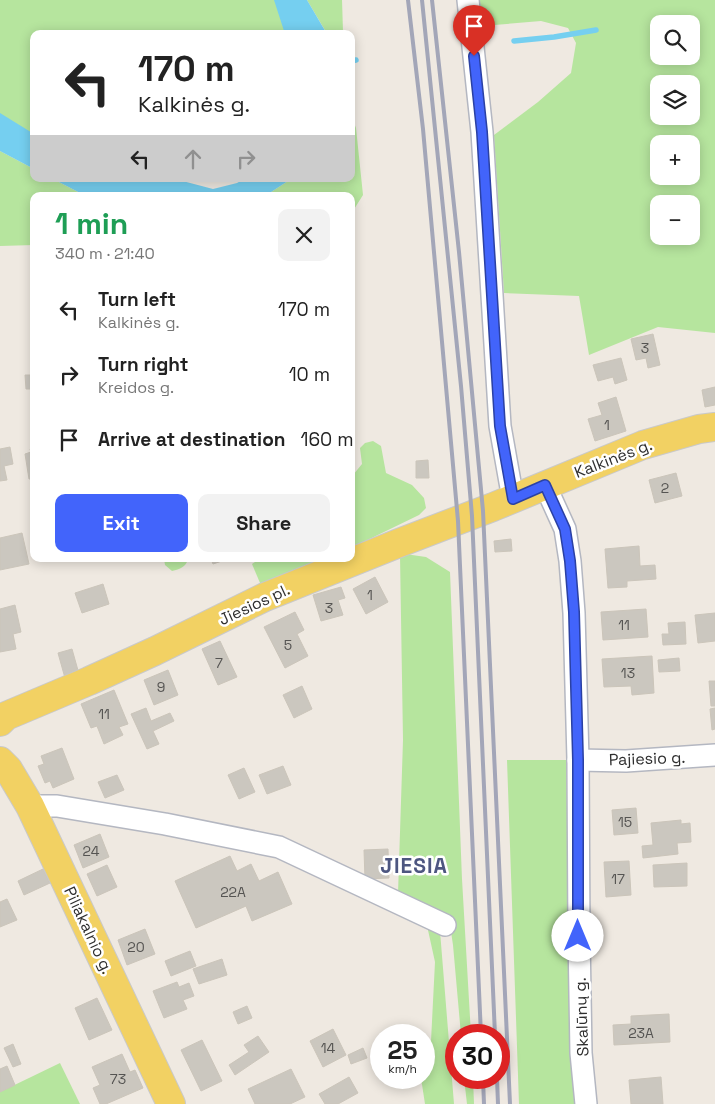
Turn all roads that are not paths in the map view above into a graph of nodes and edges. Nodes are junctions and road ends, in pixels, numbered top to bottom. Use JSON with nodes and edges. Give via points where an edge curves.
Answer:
{"nodes":[{"id":1,"x":468,"y":0,"type":"edge"},
{"id":2,"x":715,"y":427,"type":"edge"},
{"id":3,"x":545,"y":485,"type":"junction"},
{"id":4,"x":513,"y":499,"type":"junction"},
{"id":5,"x":355,"y":561,"type":"edge"},
{"id":6,"x":352,"y":562,"type":"edge"},
{"id":7,"x":0,"y":722,"type":"edge"},
{"id":8,"x":715,"y":755,"type":"edge"},
{"id":9,"x":578,"y":760,"type":"junction"},
{"id":10,"x":0,"y":761,"type":"edge"},
{"id":11,"x":0,"y":791,"type":"edge"},
{"id":12,"x":30,"y":806,"type":"junction"},
{"id":13,"x":445,"y":925,"type":"dead end"},
{"id":14,"x":171,"y":1104,"type":"edge"},
{"id":15,"x":586,"y":1104,"type":"edge"}],
"edges":[{"from":1,"to":4,"type":"street","via":[[482,132],[500,426]]},
{"from":2,"to":3,"type":"main road","name":"Kalkinės g.","via":[[643,445]]},
{"from":3,"to":4,"type":"main road","name":"Kalkinės g."},
{"from":3,"to":9,"type":"street","name":"Skalūnų g.","via":[[565,529],[570,561]]},
{"from":4,"to":5,"type":"main road","name":"Jiesios pl."},
{"from":6,"to":7,"type":"main road","name":"Jiesios pl.","via":[[265,597],[155,651],[6,716]]},
{"from":8,"to":9,"type":"street","name":"Pajiesio g.","via":[[626,761]]},
{"from":9,"to":15,"type":"street","name":"Skalūnų g.","via":[[578,936],[581,1053]]},
{"from":10,"to":12,"type":"main road","name":"Piliakalnio g."},
{"from":11,"to":12,"type":"main road"},
{"from":12,"to":13,"type":"street","via":[[57,806],[279,846]]},
{"from":12,"to":14,"type":"main road","name":"Piliakalnio g."}]}
